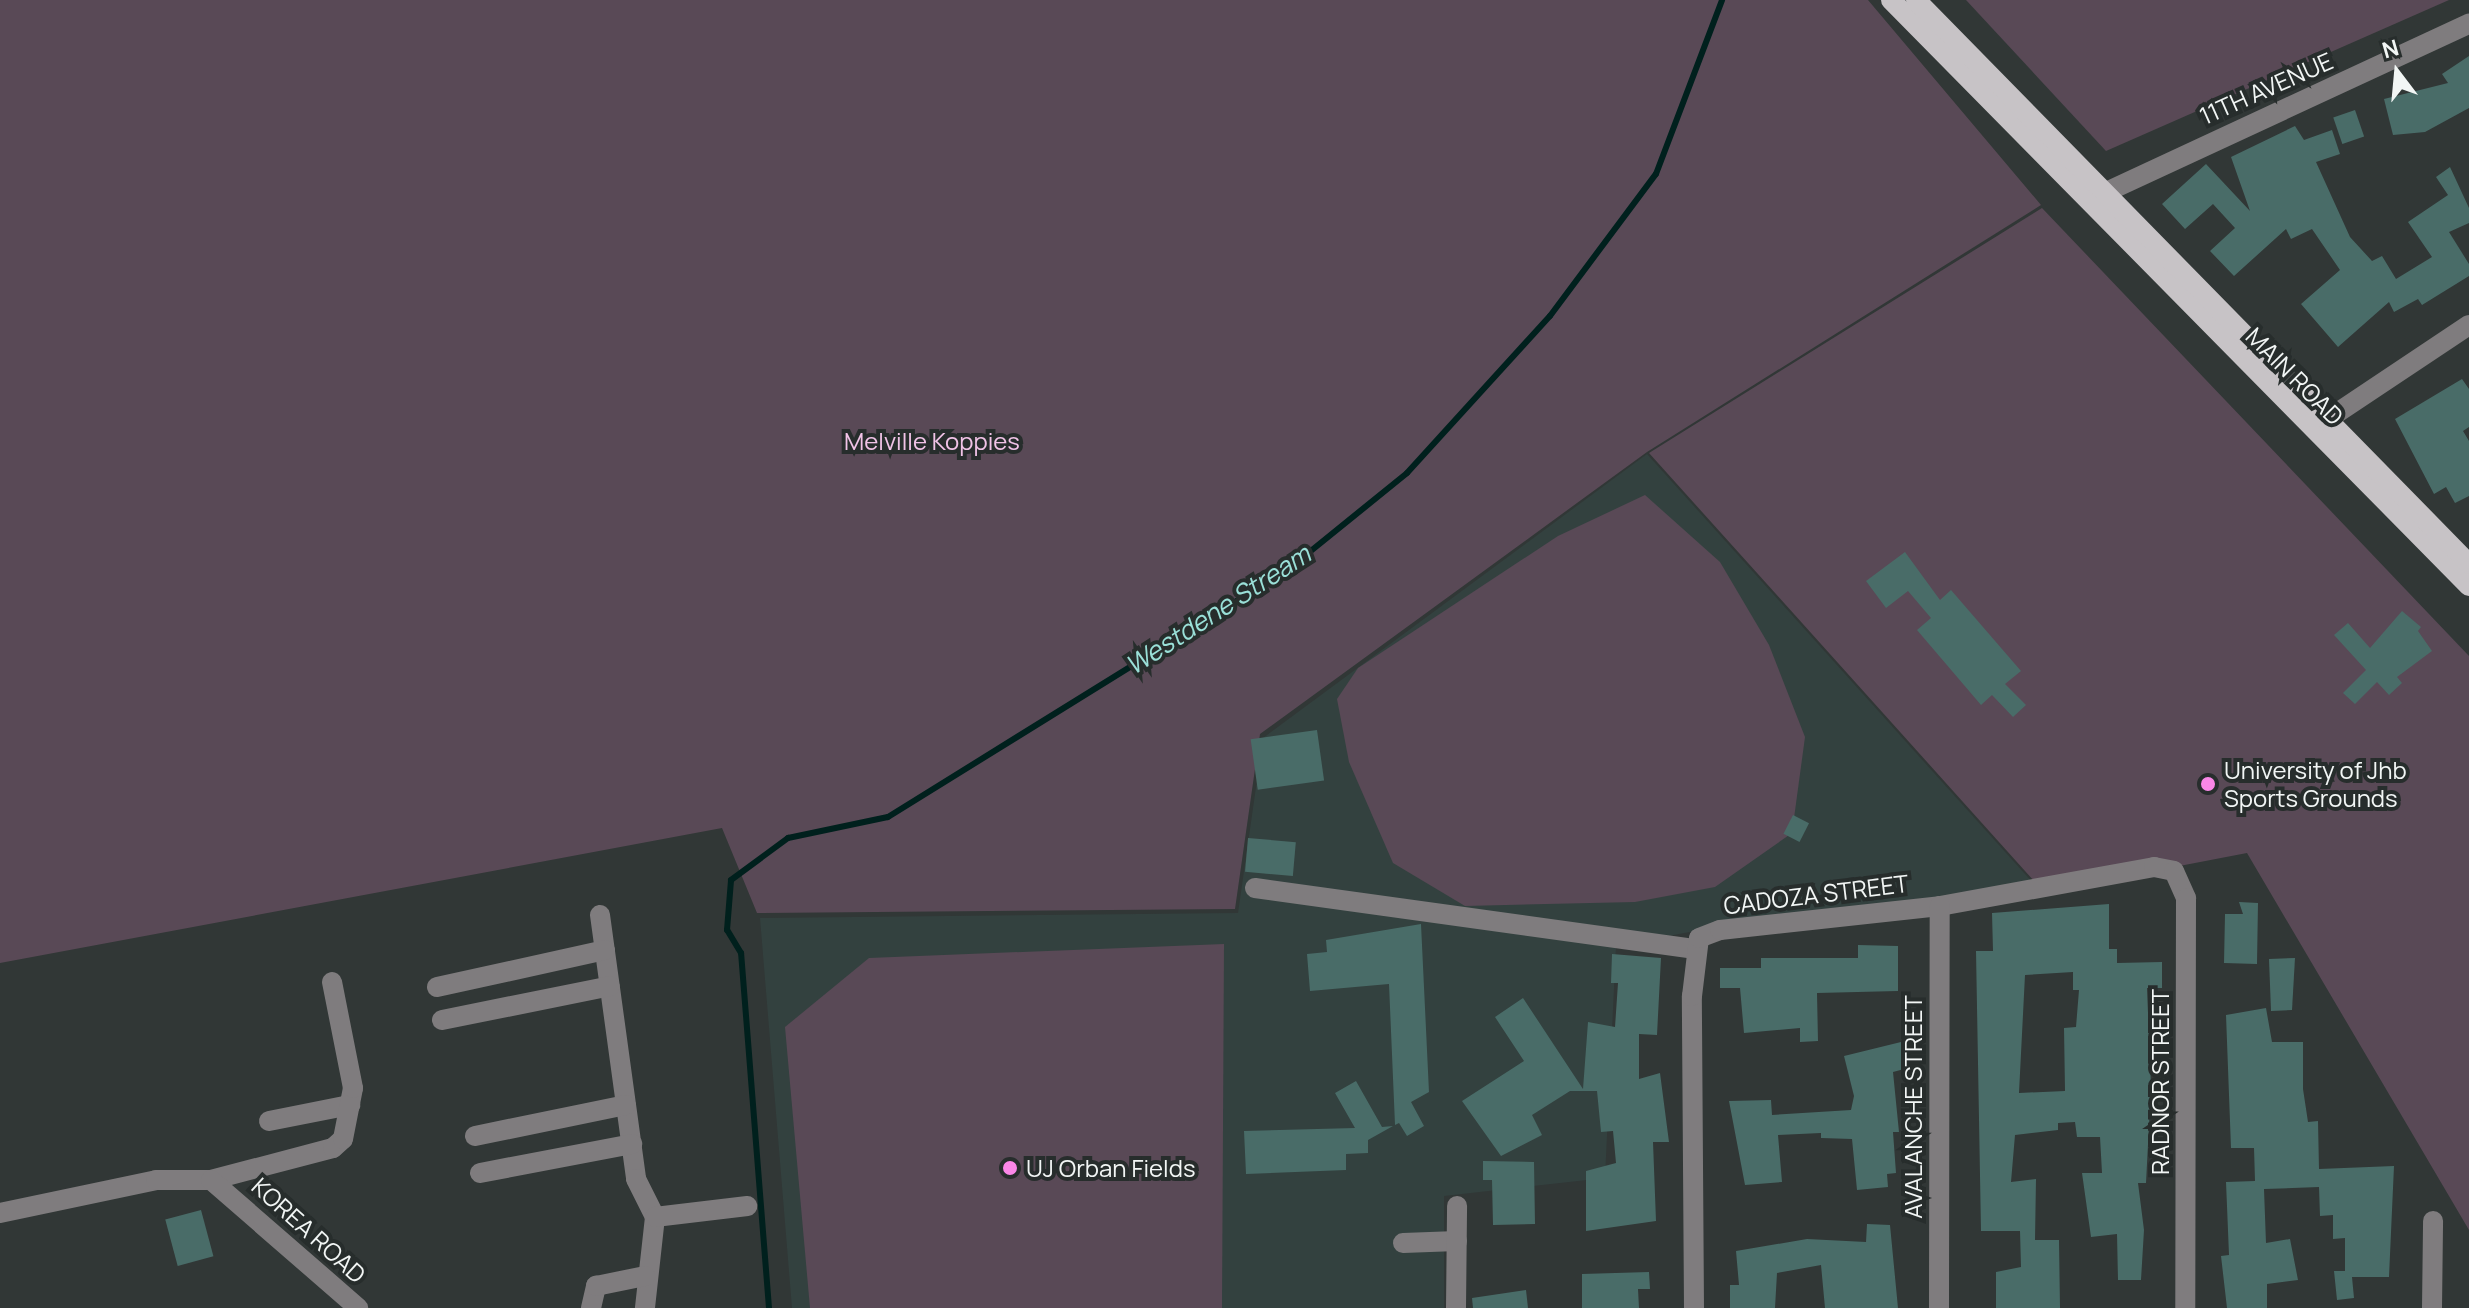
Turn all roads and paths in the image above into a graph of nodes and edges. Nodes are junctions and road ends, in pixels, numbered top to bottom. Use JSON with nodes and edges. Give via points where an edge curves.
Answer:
{"nodes":[{"id":1,"x":1891,"y":0,"type":"edge"},
{"id":2,"x":1916,"y":0,"type":"edge"},
{"id":3,"x":2469,"y":24,"type":"edge"},
{"id":4,"x":2094,"y":196,"type":"junction"},
{"id":5,"x":2469,"y":325,"type":"edge"},
{"id":6,"x":2319,"y":426,"type":"junction"},
{"id":7,"x":2469,"y":564,"type":"edge"},
{"id":8,"x":2469,"y":586,"type":"edge"},
{"id":9,"x":2164,"y":867,"type":"joint"},
{"id":10,"x":1255,"y":888,"type":"dead end"},
{"id":11,"x":1940,"y":906,"type":"junction"},
{"id":12,"x":600,"y":915,"type":"dead end"},
{"id":13,"x":1694,"y":949,"type":"junction"},
{"id":14,"x":605,"y":950,"type":"junction"},
{"id":15,"x":332,"y":982,"type":"dead end"},
{"id":16,"x":610,"y":986,"type":"junction"},
{"id":17,"x":437,"y":987,"type":"dead end"},
{"id":18,"x":442,"y":1020,"type":"dead end"},
{"id":19,"x":350,"y":1105,"type":"junction"},
{"id":20,"x":626,"y":1105,"type":"junction"},
{"id":21,"x":269,"y":1121,"type":"dead end"},
{"id":22,"x":475,"y":1136,"type":"dead end"},
{"id":23,"x":632,"y":1144,"type":"junction"},
{"id":24,"x":480,"y":1173,"type":"dead end"},
{"id":25,"x":218,"y":1185,"type":"junction"},
{"id":26,"x":747,"y":1206,"type":"dead end"},
{"id":27,"x":1457,"y":1206,"type":"dead end"},
{"id":28,"x":0,"y":1213,"type":"edge"},
{"id":29,"x":655,"y":1217,"type":"junction"},
{"id":30,"x":2433,"y":1221,"type":"dead end"},
{"id":31,"x":1457,"y":1241,"type":"junction"},
{"id":32,"x":1403,"y":1243,"type":"dead end"},
{"id":33,"x":645,"y":1276,"type":"junction"},
{"id":34,"x":358,"y":1308,"type":"edge"},
{"id":35,"x":591,"y":1308,"type":"edge"},
{"id":36,"x":645,"y":1308,"type":"edge"},
{"id":37,"x":1456,"y":1308,"type":"edge"},
{"id":38,"x":1694,"y":1308,"type":"edge"},
{"id":39,"x":1939,"y":1308,"type":"edge"},
{"id":40,"x":2185,"y":1308,"type":"edge"},
{"id":41,"x":2432,"y":1308,"type":"edge"}],
"edges":[{"from":1,"to":4,"type":"main road"},
{"from":2,"to":4,"type":"main road"},
{"from":3,"to":4,"type":"street","name":"11TH AVENUE"},
{"from":4,"to":6,"type":"main road","name":"MAIN ROAD"},
{"from":5,"to":6,"type":"street"},
{"from":6,"to":7,"type":"main road","name":"MAIN ROAD"},
{"from":6,"to":8,"type":"main road","name":"MAIN ROAD"},
{"from":9,"to":11,"type":"street","name":"CADOZA STREET"},
{"from":9,"to":40,"type":"street","name":"RADNOR STREET","via":[[2180,877],[2186,898]]},
{"from":10,"to":13,"type":"street"},
{"from":11,"to":13,"type":"street","name":"CADOZA STREET","via":[[1720,930],[1699,938]]},
{"from":11,"to":39,"type":"street","name":"AVALANCHE STREET"},
{"from":12,"to":14,"type":"street"},
{"from":13,"to":38,"type":"street"},
{"from":14,"to":16,"type":"street"},
{"from":14,"to":17,"type":"street"},
{"from":15,"to":19,"type":"street","via":[[353,1088]]},
{"from":16,"to":18,"type":"street"},
{"from":16,"to":20,"type":"street"},
{"from":19,"to":21,"type":"street"},
{"from":19,"to":25,"type":"street","via":[[343,1139],[333,1148]]},
{"from":20,"to":22,"type":"street"},
{"from":20,"to":23,"type":"street"},
{"from":23,"to":24,"type":"street"},
{"from":23,"to":29,"type":"street","via":[[636,1179]]},
{"from":25,"to":28,"type":"street","via":[[156,1180]]},
{"from":25,"to":34,"type":"street","name":"KOREA ROAD"},
{"from":26,"to":29,"type":"street"},
{"from":27,"to":31,"type":"street"},
{"from":29,"to":33,"type":"street"},
{"from":30,"to":41,"type":"street"},
{"from":31,"to":32,"type":"street"},
{"from":31,"to":37,"type":"street"},
{"from":33,"to":35,"type":"street","via":[[596,1286]]},
{"from":33,"to":36,"type":"street"}]}
